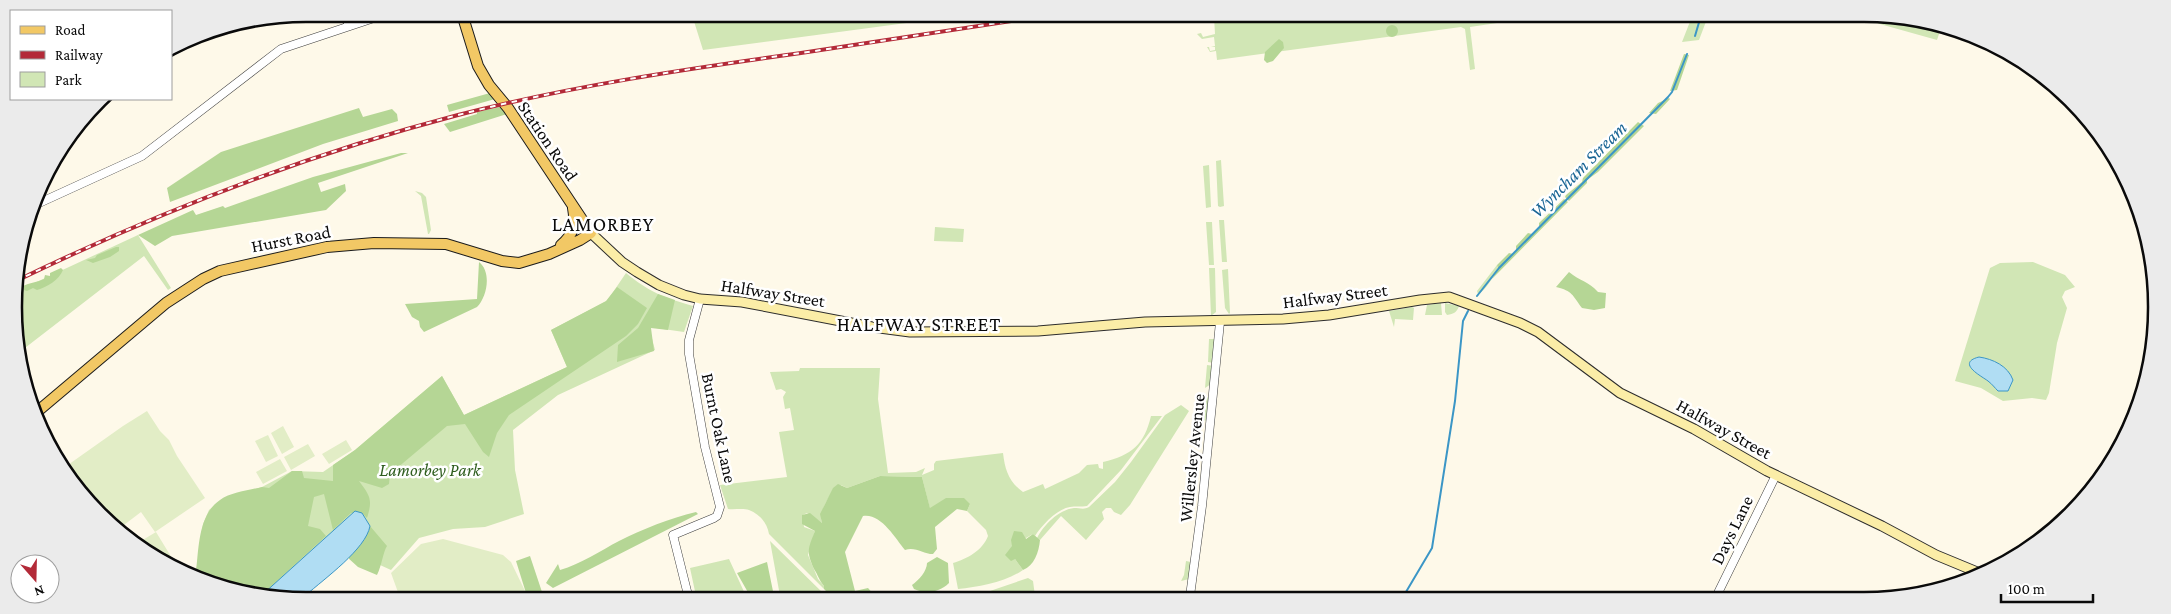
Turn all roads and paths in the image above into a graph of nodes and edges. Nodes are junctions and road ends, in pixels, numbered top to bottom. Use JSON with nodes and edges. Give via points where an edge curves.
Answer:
{"nodes":[{"id":1,"x":348,"y":23,"type":"edge"},
{"id":2,"x":358,"y":23,"type":"edge"},
{"id":3,"x":465,"y":23,"type":"edge"},
{"id":4,"x":349,"y":26,"type":"junction"},
{"id":5,"x":43,"y":201,"type":"edge"},
{"id":6,"x":572,"y":206,"type":"junction"},
{"id":7,"x":591,"y":233,"type":"junction"},
{"id":8,"x":553,"y":252,"type":"junction"},
{"id":9,"x":632,"y":269,"type":"joint"},
{"id":10,"x":700,"y":299,"type":"junction"},
{"id":11,"x":1220,"y":322,"type":"junction"},
{"id":12,"x":42,"y":409,"type":"edge"},
{"id":13,"x":1776,"y":475,"type":"junction"},
{"id":14,"x":1973,"y":570,"type":"edge"},
{"id":15,"x":687,"y":591,"type":"edge"},
{"id":16,"x":1191,"y":591,"type":"edge"},
{"id":17,"x":1719,"y":591,"type":"edge"}],
"edges":[{"from":1,"to":4,"type":"street"},
{"from":2,"to":4,"type":"street"},
{"from":3,"to":6,"type":"main road","name":"Station Road","via":[[478,66],[489,85],[508,108]]},
{"from":4,"to":5,"type":"street","via":[[292,44],[275,53],[142,156]]},
{"from":6,"to":7,"type":"main road","name":"Station Road"},
{"from":6,"to":8,"type":"main road","via":[[575,227],[570,237]]},
{"from":7,"to":8,"type":"main road","name":"Hurst Road"},
{"from":7,"to":9,"type":"main road","name":"Station Road"},
{"from":8,"to":12,"type":"main road","name":"Hurst Road","via":[[514,263],[446,244],[360,244],[320,249],[220,271],[166,302]]},
{"from":9,"to":10,"type":"main road","name":"Halfway Street","via":[[659,285]]},
{"from":10,"to":11,"type":"main road","name":"Halfway Street","via":[[742,302],[910,332],[1038,331],[1145,322]]},
{"from":10,"to":15,"type":"street","name":"Burnt Oak Lane","via":[[689,340],[690,363],[720,507],[714,518],[673,536]]},
{"from":11,"to":13,"type":"main road","name":"Halfway Street","via":[[1325,316],[1449,297],[1538,332],[1620,393],[1694,429]]},
{"from":11,"to":16,"type":"street","name":"Willersley Avenue"},
{"from":13,"to":14,"type":"main road","name":"Halfway Street"},
{"from":13,"to":17,"type":"street","name":"Days Lane"}]}
